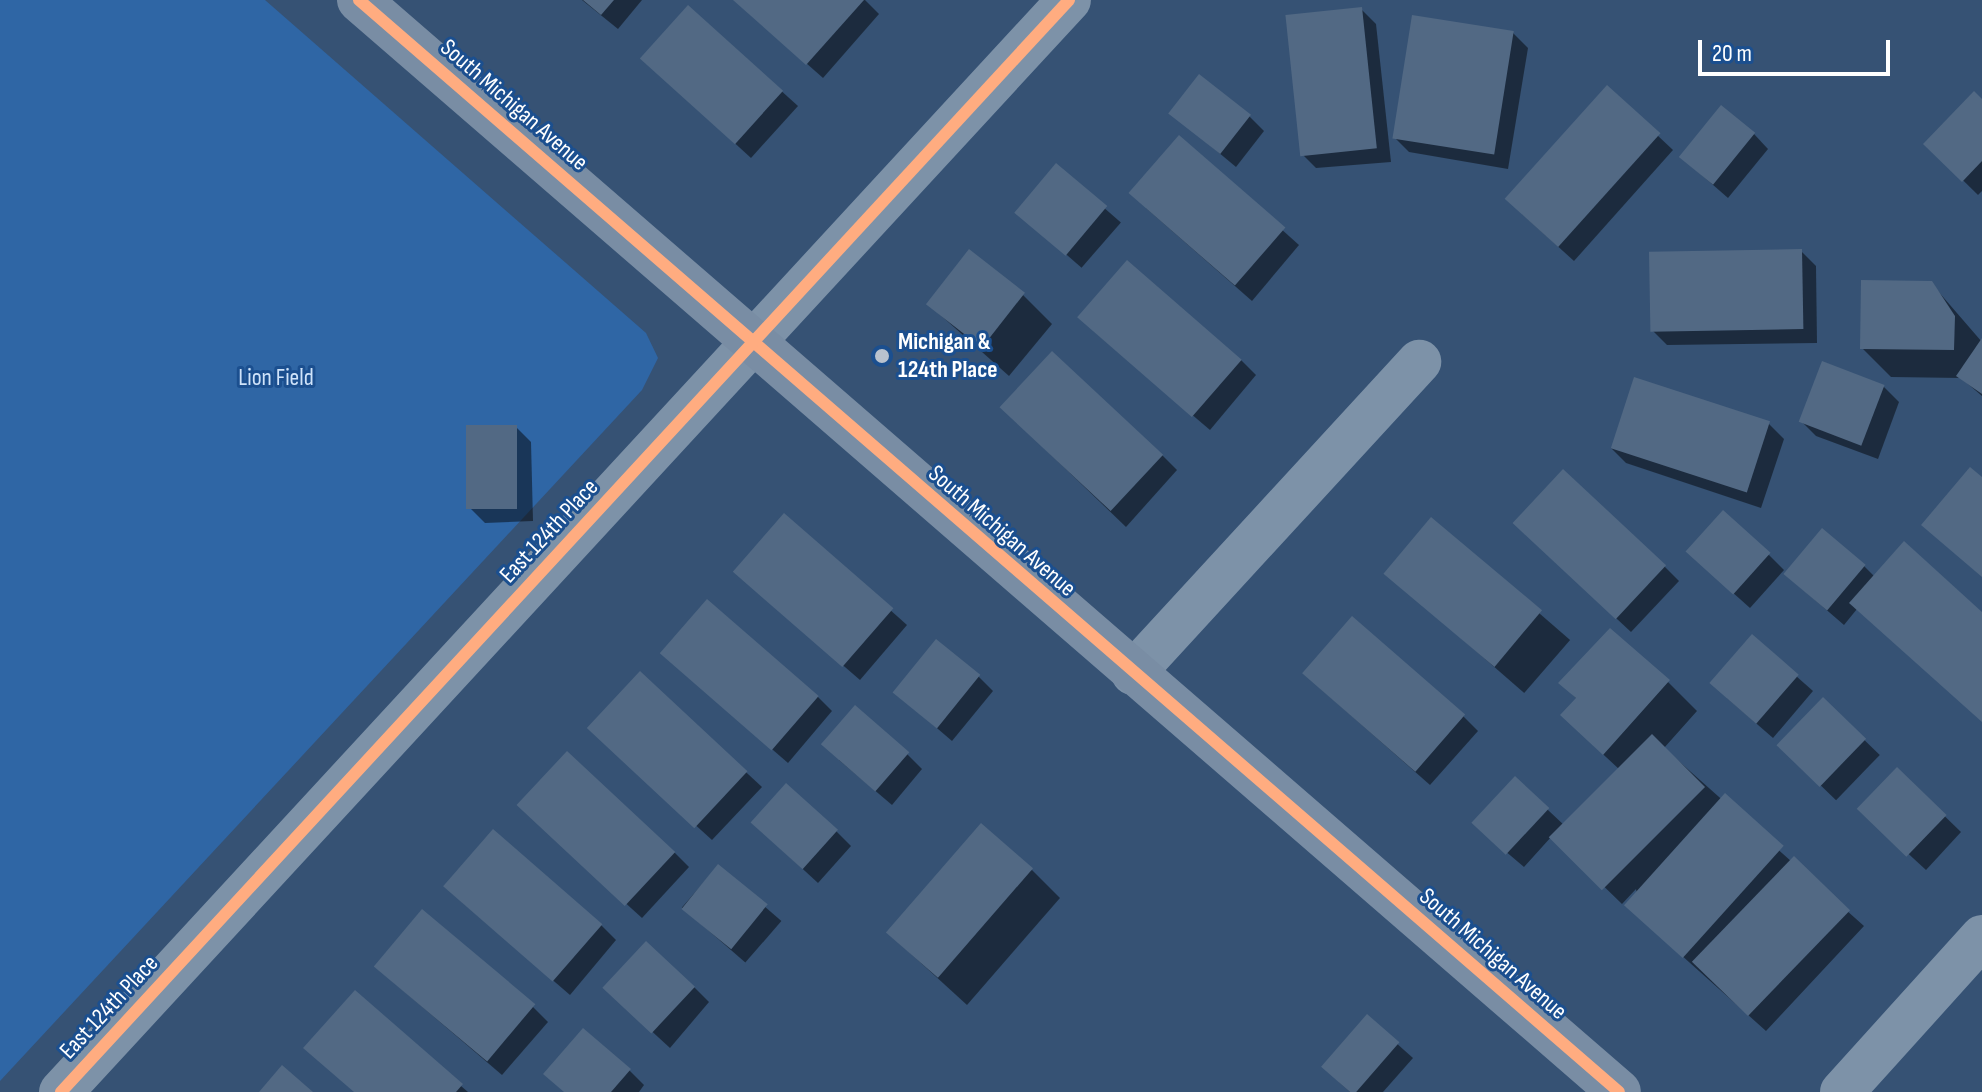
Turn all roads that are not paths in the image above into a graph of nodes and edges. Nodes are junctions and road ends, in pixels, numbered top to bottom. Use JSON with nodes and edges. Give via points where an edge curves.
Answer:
{"nodes":[{"id":1,"x":359,"y":0,"type":"edge"},
{"id":2,"x":1069,"y":0,"type":"edge"},
{"id":3,"x":753,"y":343,"type":"junction"},
{"id":4,"x":1419,"y":362,"type":"dead end"},
{"id":5,"x":1133,"y":673,"type":"junction"},
{"id":6,"x":1982,"y":937,"type":"edge"},
{"id":7,"x":61,"y":1092,"type":"edge"},
{"id":8,"x":1619,"y":1092,"type":"edge"},
{"id":9,"x":1842,"y":1092,"type":"edge"}],
"edges":[{"from":1,"to":3,"type":"main road","name":"South Michigan Avenue"},
{"from":2,"to":3,"type":"street","name":"East 124th Place"},
{"from":3,"to":5,"type":"main road","name":"South Michigan Avenue"},
{"from":3,"to":7,"type":"street","name":"East 124th Place"},
{"from":4,"to":5,"type":"street"},
{"from":5,"to":8,"type":"main road","name":"South Michigan Avenue"},
{"from":6,"to":9,"type":"street"}]}
